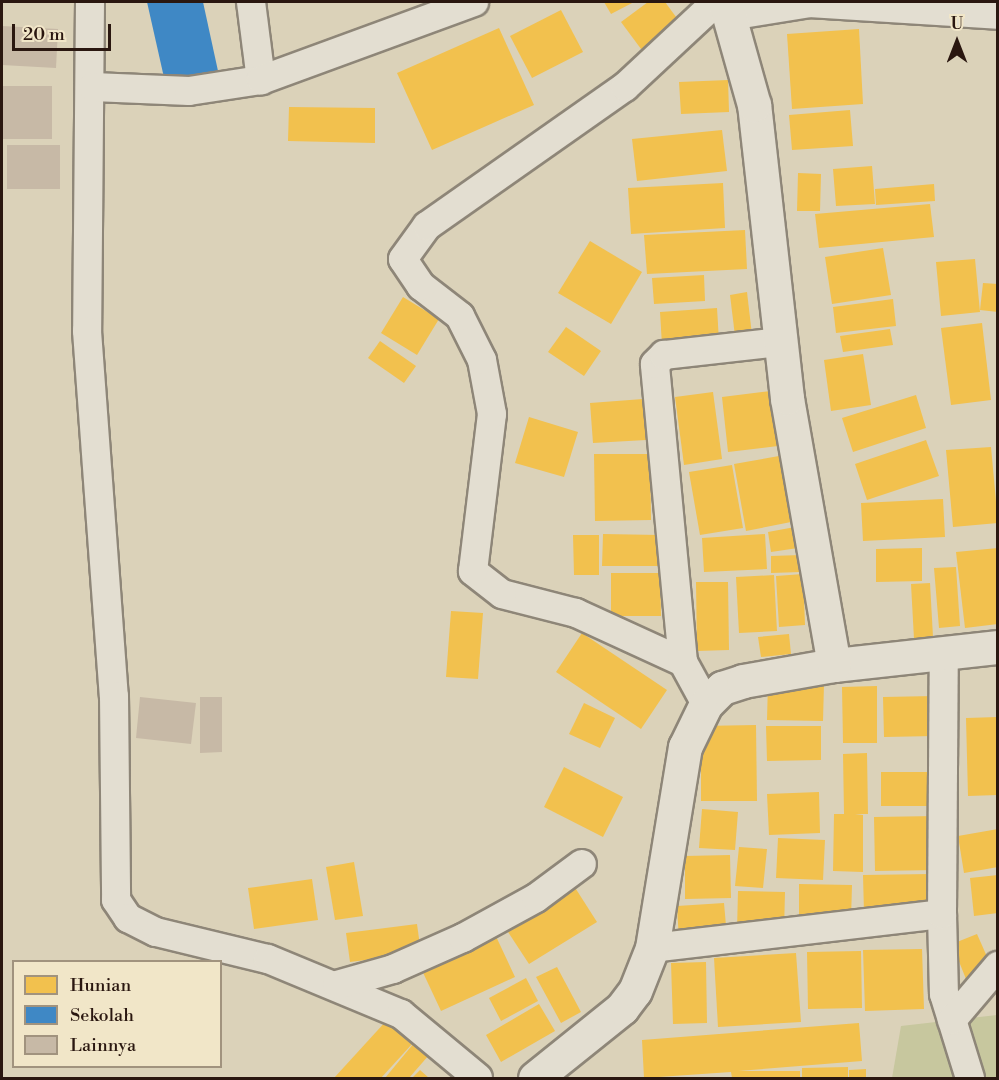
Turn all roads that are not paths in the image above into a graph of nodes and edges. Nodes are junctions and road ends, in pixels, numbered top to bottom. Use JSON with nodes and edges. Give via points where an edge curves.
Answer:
{"nodes":[{"id":1,"x":90,"y":2,"type":"edge"},
{"id":2,"x":251,"y":2,"type":"edge"},
{"id":3,"x":474,"y":2,"type":"edge"},
{"id":4,"x":723,"y":6,"type":"edge"},
{"id":5,"x":998,"y":15,"type":"edge"},
{"id":6,"x":261,"y":80,"type":"junction"},
{"id":7,"x":93,"y":87,"type":"junction"},
{"id":8,"x":780,"y":342,"type":"junction"},
{"id":9,"x":998,"y":647,"type":"edge"},
{"id":10,"x":944,"y":655,"type":"junction"},
{"id":11,"x":683,"y":662,"type":"junction"},
{"id":12,"x":834,"y":665,"type":"junction"},
{"id":13,"x":706,"y":704,"type":"junction"},
{"id":14,"x":582,"y":864,"type":"dead end"},
{"id":15,"x":942,"y":914,"type":"junction"},
{"id":16,"x":652,"y":948,"type":"junction"},
{"id":17,"x":998,"y":966,"type":"edge"},
{"id":18,"x":337,"y":985,"type":"junction"},
{"id":19,"x":952,"y":1020,"type":"junction"},
{"id":20,"x":478,"y":1078,"type":"edge"},
{"id":21,"x":535,"y":1078,"type":"edge"},
{"id":22,"x":970,"y":1078,"type":"edge"}],
"edges":[{"from":1,"to":7,"type":"street"},
{"from":2,"to":6,"type":"street"},
{"from":3,"to":6,"type":"street"},
{"from":4,"to":5,"type":"street","via":[[809,3]]},
{"from":4,"to":8,"type":"street","via":[[754,105]]},
{"from":4,"to":11,"type":"street","via":[[625,87],[428,226],[406,248],[403,259],[421,286],[460,316],[482,360],[492,414],[473,571],[502,594],[576,613]]},
{"from":6,"to":7,"type":"street","via":[[189,91]]},
{"from":7,"to":18,"type":"street","via":[[87,332],[114,696],[116,900],[128,918],[156,932],[268,959]]},
{"from":8,"to":11,"type":"street","via":[[664,355],[655,364]]},
{"from":8,"to":12,"type":"street"},
{"from":9,"to":10,"type":"street"},
{"from":10,"to":12,"type":"street"},
{"from":10,"to":15,"type":"street"},
{"from":11,"to":13,"type":"street"},
{"from":12,"to":13,"type":"street","via":[[743,681],[722,688]]},
{"from":13,"to":16,"type":"street","via":[[686,747]]},
{"from":14,"to":18,"type":"street","via":[[536,898],[463,938],[393,969]]},
{"from":15,"to":16,"type":"street"},
{"from":15,"to":19,"type":"street","via":[[944,994]]},
{"from":16,"to":21,"type":"street","via":[[629,1000]]},
{"from":17,"to":19,"type":"street"},
{"from":18,"to":20,"type":"street","via":[[413,1020]]},
{"from":19,"to":22,"type":"street"}]}
